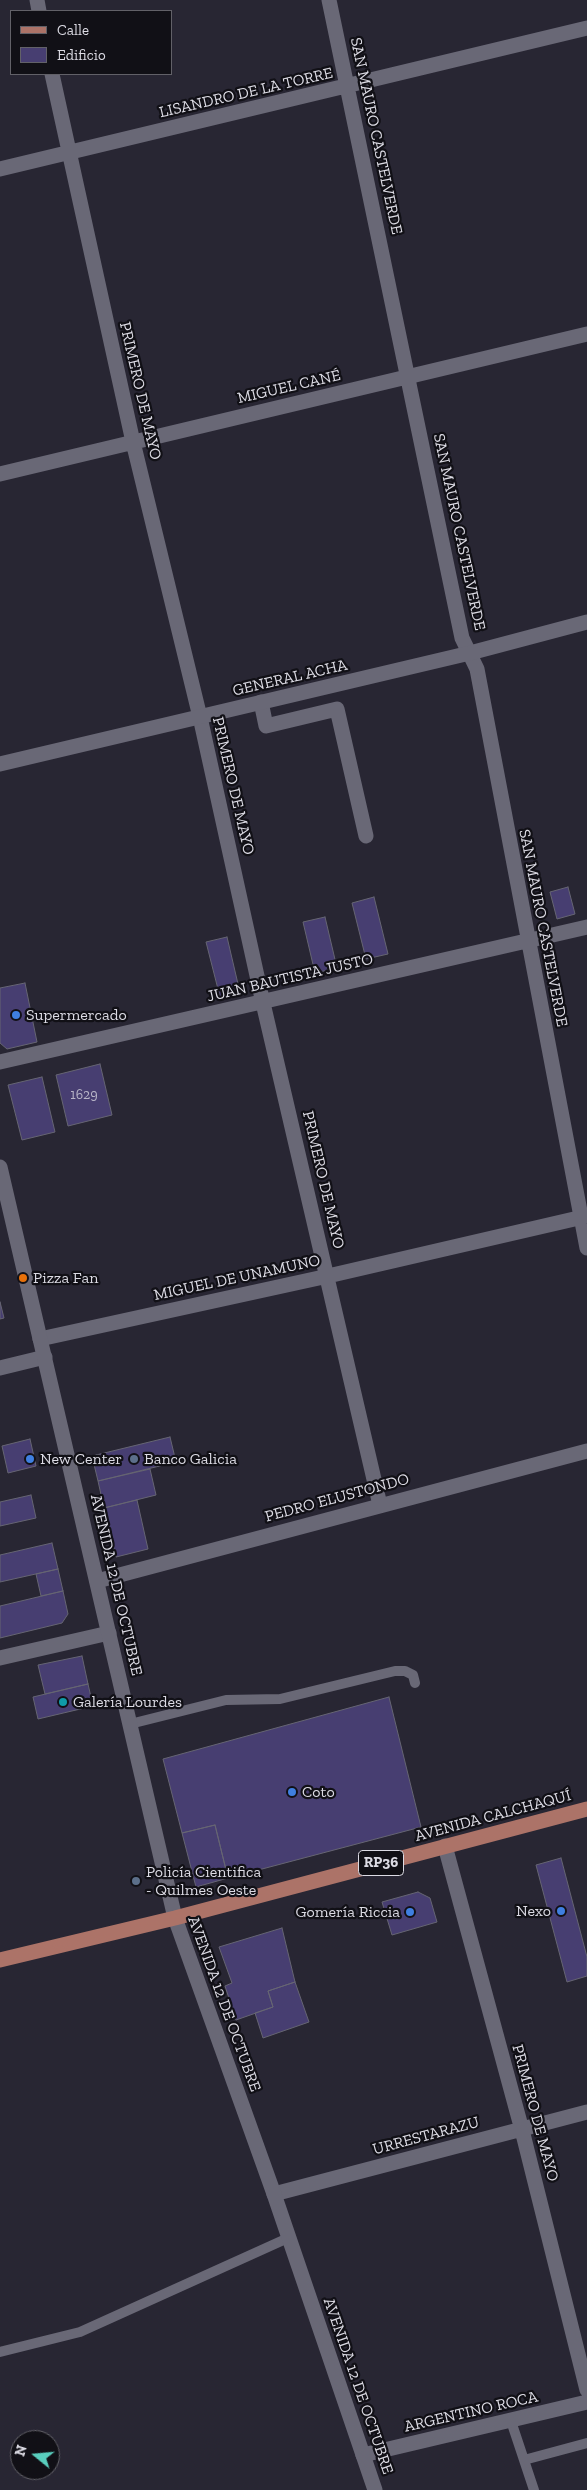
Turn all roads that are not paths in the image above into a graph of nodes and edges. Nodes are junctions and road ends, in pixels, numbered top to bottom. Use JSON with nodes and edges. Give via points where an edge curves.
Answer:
{"nodes":[{"id":1,"x":328,"y":0,"type":"edge"},
{"id":2,"x":587,"y":28,"type":"edge"},
{"id":3,"x":52,"y":75,"type":"edge"},
{"id":4,"x":348,"y":87,"type":"junction"},
{"id":5,"x":68,"y":152,"type":"junction"},
{"id":6,"x":0,"y":169,"type":"edge"},
{"id":7,"x":587,"y":334,"type":"edge"},
{"id":8,"x":409,"y":376,"type":"junction"},
{"id":9,"x":133,"y":442,"type":"junction"},
{"id":10,"x":0,"y":474,"type":"edge"},
{"id":11,"x":587,"y":622,"type":"edge"},
{"id":12,"x":470,"y":653,"type":"junction"},
{"id":13,"x":260,"y":702,"type":"junction"},
{"id":14,"x":200,"y":717,"type":"junction"},
{"id":15,"x":0,"y":764,"type":"edge"},
{"id":16,"x":366,"y":836,"type":"dead end"},
{"id":17,"x":587,"y":927,"type":"edge"},
{"id":18,"x":527,"y":940,"type":"junction"},
{"id":19,"x":263,"y":1003,"type":"junction"},
{"id":20,"x":0,"y":1062,"type":"edge"},
{"id":21,"x":0,"y":1167,"type":"edge"},
{"id":22,"x":584,"y":1217,"type":"edge"},
{"id":23,"x":587,"y":1248,"type":"edge"},
{"id":24,"x":328,"y":1276,"type":"junction"},
{"id":25,"x":40,"y":1339,"type":"junction"},
{"id":26,"x":45,"y":1357,"type":"junction"},
{"id":27,"x":0,"y":1368,"type":"edge"},
{"id":28,"x":587,"y":1451,"type":"edge"},
{"id":29,"x":380,"y":1505,"type":"junction"},
{"id":30,"x":97,"y":1581,"type":"junction"},
{"id":31,"x":109,"y":1633,"type":"junction"},
{"id":32,"x":0,"y":1658,"type":"edge"},
{"id":33,"x":414,"y":1684,"type":"dead end"},
{"id":34,"x":130,"y":1724,"type":"junction"},
{"id":35,"x":587,"y":1810,"type":"edge"},
{"id":36,"x":445,"y":1846,"type":"junction"},
{"id":37,"x":175,"y":1918,"type":"junction"},
{"id":38,"x":0,"y":1960,"type":"edge"},
{"id":39,"x":587,"y":2112,"type":"edge"},
{"id":40,"x":522,"y":2130,"type":"junction"},
{"id":41,"x":274,"y":2194,"type":"junction"},
{"id":42,"x":288,"y":2238,"type":"junction"},
{"id":43,"x":0,"y":2352,"type":"edge"},
{"id":44,"x":587,"y":2390,"type":"edge"},
{"id":45,"x":587,"y":2402,"type":"edge"},
{"id":46,"x":511,"y":2421,"type":"junction"},
{"id":47,"x":587,"y":2443,"type":"edge"},
{"id":48,"x":363,"y":2455,"type":"junction"},
{"id":49,"x":524,"y":2460,"type":"junction"},
{"id":50,"x":375,"y":2490,"type":"edge"},
{"id":51,"x":534,"y":2490,"type":"edge"}],
"edges":[{"from":1,"to":4,"type":"street","name":"SAN MAURO CASTELVERDE"},
{"from":2,"to":4,"type":"street","name":"LISANDRO DE LA TORRE"},
{"from":3,"to":5,"type":"street","name":"PRIMERO DE MAYO"},
{"from":4,"to":5,"type":"street","name":"LISANDRO DE LA TORRE"},
{"from":4,"to":8,"type":"street","name":"SAN MAURO CASTELVERDE"},
{"from":5,"to":6,"type":"street","name":"LISANDRO DE LA TORRE"},
{"from":5,"to":9,"type":"street","name":"PRIMERO DE MAYO"},
{"from":7,"to":8,"type":"street","name":"MIGUEL CANÉ"},
{"from":8,"to":9,"type":"street","name":"MIGUEL CANÉ"},
{"from":8,"to":12,"type":"street","name":"SAN MAURO CASTELVERDE","via":[[462,638]]},
{"from":9,"to":10,"type":"street","name":"MIGUEL CANÉ"},
{"from":9,"to":14,"type":"street","name":"PRIMERO DE MAYO"},
{"from":11,"to":12,"type":"street","name":"GENERAL ACHA"},
{"from":12,"to":13,"type":"street","name":"GENERAL ACHA"},
{"from":12,"to":18,"type":"street","name":"SAN MAURO CASTELVERDE","via":[[478,669]]},
{"from":13,"to":14,"type":"street","name":"GENERAL ACHA"},
{"from":13,"to":16,"type":"street","via":[[266,726],[337,709]]},
{"from":14,"to":15,"type":"street","name":"GENERAL ACHA"},
{"from":14,"to":19,"type":"street","name":"PRIMERO DE MAYO"},
{"from":17,"to":18,"type":"street","name":"JUAN BAUTISTA JUSTO"},
{"from":18,"to":19,"type":"street","name":"JUAN BAUTISTA JUSTO"},
{"from":18,"to":22,"type":"street","name":"SAN MAURO CASTELVERDE"},
{"from":19,"to":20,"type":"street","name":"JUAN BAUTISTA JUSTO"},
{"from":19,"to":24,"type":"street","name":"PRIMERO DE MAYO"},
{"from":21,"to":25,"type":"street","name":"AVENIDA 12 DE OCTUBRE"},
{"from":22,"to":23,"type":"street","name":"SAN MAURO CASTELVERDE"},
{"from":22,"to":24,"type":"street","name":"MIGUEL DE UNAMUNO"},
{"from":24,"to":25,"type":"street","name":"MIGUEL DE UNAMUNO"},
{"from":24,"to":29,"type":"street","name":"PRIMERO DE MAYO"},
{"from":25,"to":26,"type":"street","name":"AVENIDA 12 DE OCTUBRE"},
{"from":26,"to":27,"type":"street"},
{"from":26,"to":30,"type":"street","name":"AVENIDA 12 DE OCTUBRE"},
{"from":28,"to":29,"type":"street","name":"PEDRO ELUSTONDO"},
{"from":29,"to":30,"type":"street","name":"PEDRO ELUSTONDO"},
{"from":30,"to":31,"type":"street","name":"AVENIDA 12 DE OCTUBRE"},
{"from":31,"to":32,"type":"street"},
{"from":31,"to":34,"type":"street","name":"AVENIDA 12 DE OCTUBRE"},
{"from":33,"to":34,"type":"lane","via":[[412,1675],[395,1671],[280,1699],[226,1700]]},
{"from":34,"to":37,"type":"street","name":"AVENIDA 12 DE OCTUBRE"},
{"from":35,"to":36,"type":"main road","name":"AVENIDA CALCHAQUÍ","number":"RP36"},
{"from":36,"to":37,"type":"main road","name":"AVENIDA CALCHAQUÍ","number":"RP36"},
{"from":36,"to":40,"type":"street","name":"PRIMERO DE MAYO"},
{"from":37,"to":38,"type":"main road","name":"AVENIDA CALCHAQUÍ","number":"RP36"},
{"from":37,"to":41,"type":"street","name":"AVENIDA 12 DE OCTUBRE"},
{"from":39,"to":40,"type":"street","name":"URRESTARAZU"},
{"from":40,"to":41,"type":"street","name":"URRESTARAZU"},
{"from":40,"to":44,"type":"street","name":"PRIMERO DE MAYO"},
{"from":41,"to":42,"type":"street","name":"AVENIDA 12 DE OCTUBRE"},
{"from":42,"to":43,"type":"lane","via":[[80,2332]]},
{"from":42,"to":48,"type":"street","name":"AVENIDA 12 DE OCTUBRE"},
{"from":45,"to":46,"type":"street","name":"ARGENTINO ROCA"},
{"from":46,"to":48,"type":"street","name":"ARGENTINO ROCA"},
{"from":46,"to":49,"type":"lane"},
{"from":47,"to":49,"type":"lane"},
{"from":48,"to":50,"type":"street","name":"AVENIDA 12 DE OCTUBRE"},
{"from":49,"to":51,"type":"lane"}]}
